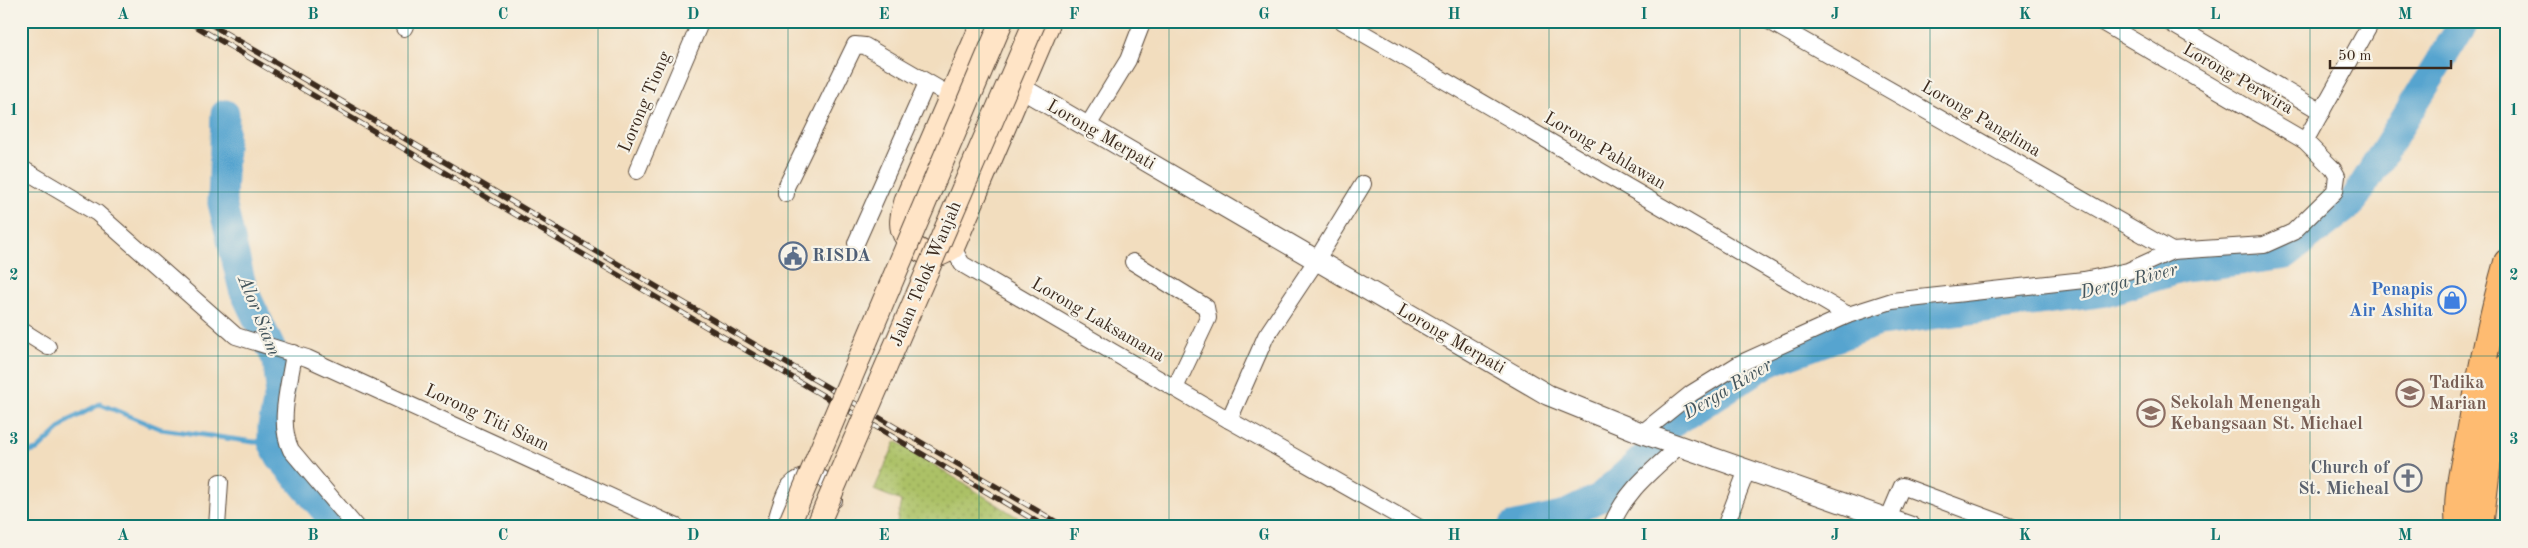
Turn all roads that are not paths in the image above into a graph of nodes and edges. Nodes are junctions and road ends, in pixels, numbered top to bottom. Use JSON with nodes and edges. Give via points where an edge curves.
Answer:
{"nodes":[{"id":1,"x":701,"y":21,"type":"edge"},
{"id":2,"x":983,"y":21,"type":"edge"},
{"id":3,"x":1002,"y":21,"type":"edge"},
{"id":4,"x":1035,"y":21,"type":"edge"},
{"id":5,"x":1050,"y":21,"type":"edge"},
{"id":6,"x":1143,"y":21,"type":"edge"},
{"id":7,"x":1342,"y":21,"type":"edge"},
{"id":8,"x":1769,"y":21,"type":"edge"},
{"id":9,"x":2100,"y":21,"type":"edge"},
{"id":10,"x":2167,"y":21,"type":"edge"},
{"id":11,"x":2372,"y":21,"type":"edge"},
{"id":12,"x":927,"y":83,"type":"junction"},
{"id":13,"x":1021,"y":88,"type":"junction"},
{"id":14,"x":951,"y":96,"type":"junction"},
{"id":15,"x":2322,"y":112,"type":"junction"},
{"id":16,"x":1087,"y":127,"type":"junction"},
{"id":17,"x":2305,"y":140,"type":"junction"},
{"id":18,"x":21,"y":168,"type":"edge"},
{"id":19,"x":637,"y":171,"type":"dead end"},
{"id":20,"x":1363,"y":184,"type":"dead end"},
{"id":21,"x":786,"y":194,"type":"dead end"},
{"id":22,"x":856,"y":244,"type":"dead end"},
{"id":23,"x":953,"y":248,"type":"junction"},
{"id":24,"x":2172,"y":251,"type":"junction"},
{"id":25,"x":1316,"y":261,"type":"junction"},
{"id":26,"x":1133,"y":262,"type":"dead end"},
{"id":27,"x":2506,"y":268,"type":"edge"},
{"id":28,"x":1848,"y":315,"type":"junction"},
{"id":29,"x":21,"y":330,"type":"edge"},
{"id":30,"x":48,"y":347,"type":"dead end"},
{"id":31,"x":287,"y":351,"type":"junction"},
{"id":32,"x":2507,"y":367,"type":"edge"},
{"id":33,"x":1175,"y":388,"type":"junction"},
{"id":34,"x":1229,"y":420,"type":"junction"},
{"id":35,"x":1642,"y":433,"type":"junction"},
{"id":36,"x":1679,"y":446,"type":"junction"},
{"id":37,"x":1747,"y":470,"type":"junction"},
{"id":38,"x":220,"y":482,"type":"dead end"},
{"id":39,"x":2476,"y":514,"type":"edge"},
{"id":40,"x":1888,"y":519,"type":"junction"},
{"id":41,"x":652,"y":522,"type":"edge"},
{"id":42,"x":217,"y":527,"type":"edge"},
{"id":43,"x":356,"y":527,"type":"edge"},
{"id":44,"x":677,"y":527,"type":"edge"},
{"id":45,"x":774,"y":527,"type":"edge"},
{"id":46,"x":788,"y":527,"type":"edge"},
{"id":47,"x":817,"y":527,"type":"edge"},
{"id":48,"x":825,"y":527,"type":"edge"},
{"id":49,"x":1418,"y":527,"type":"edge"},
{"id":50,"x":1611,"y":527,"type":"edge"},
{"id":51,"x":1725,"y":527,"type":"edge"},
{"id":52,"x":1911,"y":527,"type":"edge"},
{"id":53,"x":2012,"y":527,"type":"edge"},
{"id":54,"x":2457,"y":527,"type":"edge"}],
"edges":[{"from":1,"to":19,"type":"street","name":"Lorong Tiong"},
{"from":2,"to":14,"type":"main road"},
{"from":3,"to":46,"type":"main road","name":"Jalan Telok Wanjah","bridge":true},
{"from":4,"to":47,"type":"main road","name":"Jalan Telok Wanjah","bridge":true},
{"from":5,"to":13,"type":"main road"},
{"from":6,"to":16,"type":"street","via":[[1128,60]]},
{"from":7,"to":28,"type":"street","name":"Lorong Pahlawan"},
{"from":8,"to":24,"type":"street","name":"Lorong Panglima"},
{"from":9,"to":17,"type":"street","name":"Lorong Perwira"},
{"from":10,"to":15,"type":"street"},
{"from":11,"to":15,"type":"street"},
{"from":12,"to":14,"type":"street"},
{"from":12,"to":21,"type":"street","via":[[865,46],[855,45],[786,188]]},
{"from":12,"to":22,"type":"street"},
{"from":13,"to":16,"type":"street","name":"Lorong Merpati"},
{"from":13,"to":23,"type":"main road"},
{"from":14,"to":23,"type":"main road","via":[[906,199],[902,230],[911,244],[924,252],[939,255]]},
{"from":15,"to":17,"type":"street"},
{"from":16,"to":25,"type":"street","name":"Lorong Merpati"},
{"from":17,"to":24,"type":"street","name":"Lorong Perwira","via":[[2333,170],[2337,182],[2335,191],[2292,232],[2264,245]]},
{"from":18,"to":31,"type":"street","name":"Lorong Titi Siam","via":[[97,213],[236,336]]},
{"from":20,"to":25,"type":"street"},
{"from":23,"to":33,"type":"street","name":"Lorong Laksamana","via":[[962,264]]},
{"from":24,"to":28,"type":"street","via":[[2128,271],[2084,280],[1892,300]]},
{"from":25,"to":34,"type":"street","via":[[1266,336]]},
{"from":25,"to":35,"type":"street","name":"Lorong Merpati","via":[[1548,396]]},
{"from":26,"to":33,"type":"street","via":[[1206,307],[1209,312]]},
{"from":27,"to":39,"type":"main road","via":[[2493,310]]},
{"from":28,"to":35,"type":"street","via":[[1739,364],[1692,394]]},
{"from":29,"to":30,"type":"street"},
{"from":31,"to":41,"type":"street","name":"Lorong Titi Siam"},
{"from":31,"to":43,"type":"street","via":[[284,417],[287,440]]},
{"from":32,"to":39,"type":"main road"},
{"from":33,"to":34,"type":"street","name":"Lorong Laksamana"},
{"from":34,"to":49,"type":"street","name":"Lorong Laksamana"},
{"from":35,"to":36,"type":"street","name":"Lorong Merpati"},
{"from":36,"to":37,"type":"street","name":"Lorong Merpati"},
{"from":36,"to":50,"type":"street","via":[[1629,492]]},
{"from":37,"to":40,"type":"street","name":"Lorong Merpati"},
{"from":37,"to":51,"type":"street"},
{"from":38,"to":42,"type":"street"},
{"from":39,"to":54,"type":"main road"},
{"from":40,"to":52,"type":"street","name":"Lorong Merpati"},
{"from":40,"to":53,"type":"street","via":[[1902,486]]},
{"from":41,"to":44,"type":"street","name":"Lorong Titi Siam"},
{"from":45,"to":48,"type":"street","via":[[787,489],[795,480],[812,475],[827,483],[834,500]]}]}
